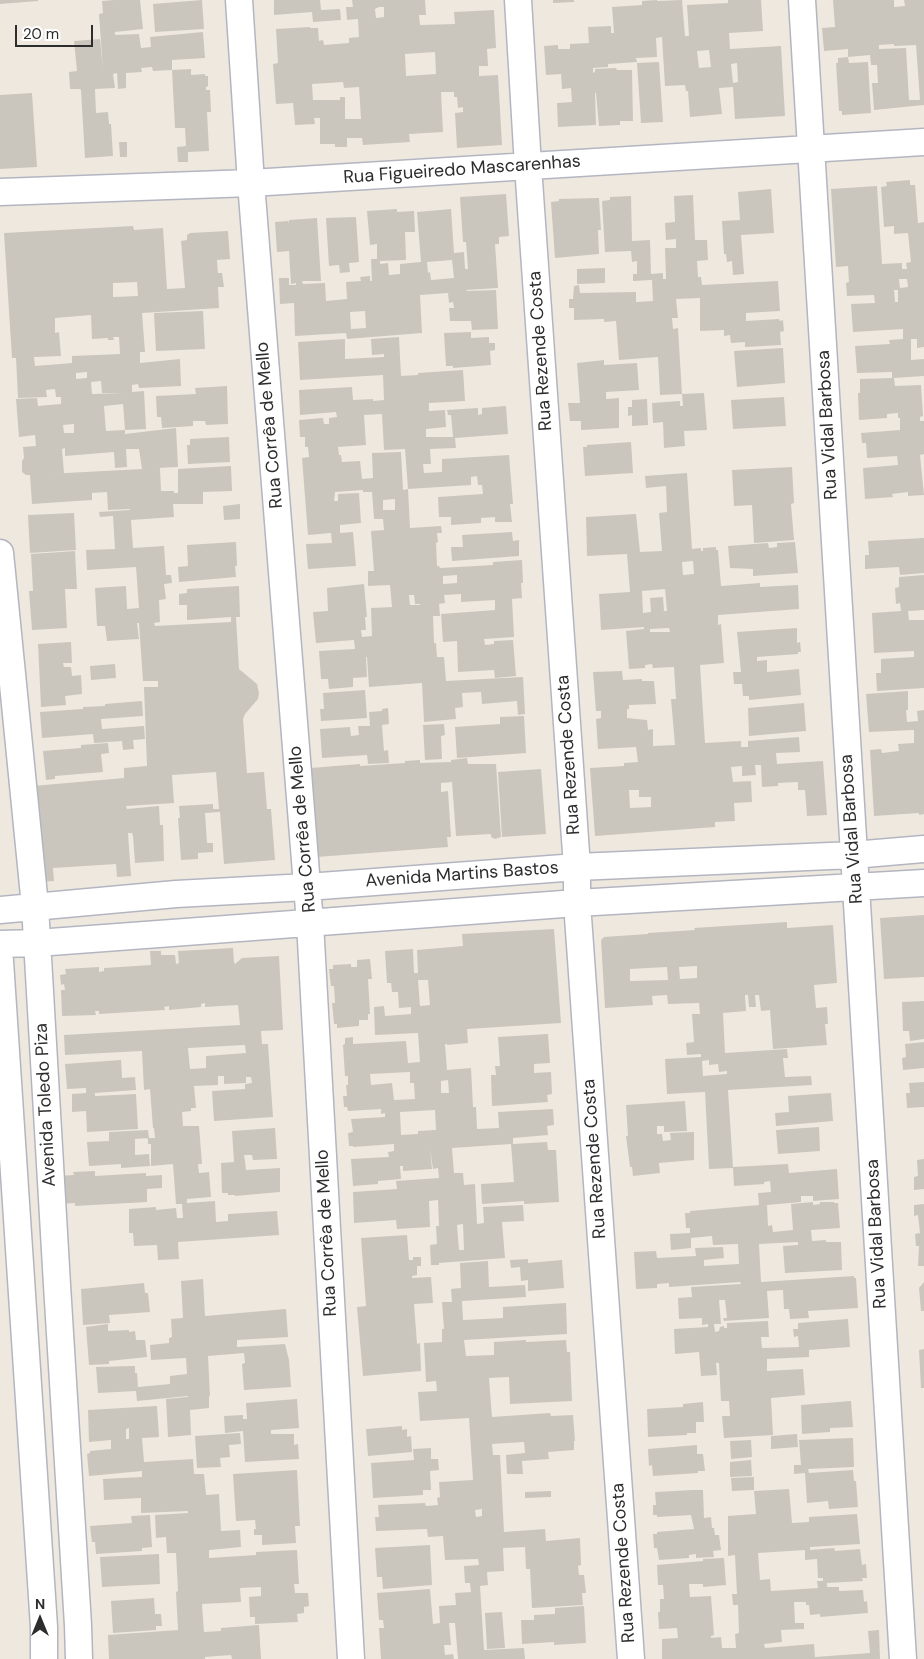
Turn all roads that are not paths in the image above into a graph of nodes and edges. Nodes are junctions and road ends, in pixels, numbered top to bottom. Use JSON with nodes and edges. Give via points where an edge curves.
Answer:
{"nodes":[{"id":1,"x":239,"y":0,"type":"edge"},
{"id":2,"x":518,"y":0,"type":"edge"},
{"id":3,"x":802,"y":0,"type":"edge"},
{"id":4,"x":924,"y":142,"type":"edge"},
{"id":5,"x":812,"y":148,"type":"junction"},
{"id":6,"x":528,"y":166,"type":"junction"},
{"id":7,"x":251,"y":184,"type":"junction"},
{"id":8,"x":0,"y":192,"type":"edge"},
{"id":9,"x":0,"y":553,"type":"edge"},
{"id":10,"x":924,"y":849,"type":"edge"},
{"id":11,"x":853,"y":854,"type":"junction"},
{"id":12,"x":577,"y":867,"type":"junction"},
{"id":13,"x":924,"y":883,"type":"edge"},
{"id":14,"x":307,"y":887,"type":"junction"},
{"id":15,"x":857,"y":888,"type":"junction"},
{"id":16,"x":176,"y":894,"type":"junction"},
{"id":17,"x":99,"y":901,"type":"junction"},
{"id":18,"x":577,"y":903,"type":"junction"},
{"id":19,"x":36,"y":906,"type":"junction"},
{"id":20,"x":0,"y":910,"type":"edge"},
{"id":21,"x":310,"y":923,"type":"junction"},
{"id":22,"x":180,"y":932,"type":"junction"},
{"id":23,"x":104,"y":938,"type":"junction"},
{"id":24,"x":37,"y":943,"type":"junction"},
{"id":25,"x":0,"y":944,"type":"edge"},
{"id":26,"x":0,"y":961,"type":"edge"},
{"id":27,"x":57,"y":1285,"type":"junction"},
{"id":28,"x":22,"y":1288,"type":"junction"},
{"id":29,"x":78,"y":1625,"type":"junction"},
{"id":30,"x":44,"y":1627,"type":"junction"},
{"id":31,"x":44,"y":1659,"type":"edge"},
{"id":32,"x":79,"y":1659,"type":"edge"},
{"id":33,"x":351,"y":1659,"type":"edge"},
{"id":34,"x":631,"y":1659,"type":"edge"},
{"id":35,"x":903,"y":1659,"type":"edge"}],
"edges":[{"from":1,"to":7,"type":"street","name":"Rua Corrêa de Mello"},
{"from":2,"to":6,"type":"street","name":"Rua Rezende Costa"},
{"from":3,"to":5,"type":"street","name":"Rua Vidal Barbosa"},
{"from":4,"to":5,"type":"street","name":"Rua Figueiredo Mascarenhas"},
{"from":5,"to":6,"type":"street","name":"Rua Figueiredo Mascarenhas"},
{"from":5,"to":11,"type":"street","name":"Rua Vidal Barbosa"},
{"from":6,"to":7,"type":"street","name":"Rua Figueiredo Mascarenhas"},
{"from":6,"to":12,"type":"street","name":"Rua Rezende Costa"},
{"from":7,"to":8,"type":"street","name":"Rua Figueiredo Mascarenhas"},
{"from":7,"to":14,"type":"street","name":"Rua Corrêa de Mello"},
{"from":9,"to":19,"type":"street","name":"Avenida Toledo Piza"},
{"from":10,"to":11,"type":"street","name":"Avenida Martins Bastos"},
{"from":11,"to":12,"type":"street","name":"Avenida Martins Bastos"},
{"from":11,"to":15,"type":"street","name":"Rua Vidal Barbosa"},
{"from":12,"to":14,"type":"street","name":"Avenida Martins Bastos"},
{"from":12,"to":18,"type":"street","name":"Rua Rezende Costa"},
{"from":13,"to":15,"type":"street","name":"Avenida Martins Bastos"},
{"from":14,"to":16,"type":"street","name":"Avenida Martins Bastos"},
{"from":14,"to":21,"type":"street","name":"Rua Corrêa de Mello"},
{"from":15,"to":18,"type":"street","name":"Avenida Martins Bastos"},
{"from":15,"to":35,"type":"street","name":"Rua Vidal Barbosa"},
{"from":16,"to":17,"type":"street","name":"Avenida Martins Bastos"},
{"from":16,"to":22,"type":"street"},
{"from":17,"to":19,"type":"street","name":"Avenida Martins Bastos"},
{"from":17,"to":23,"type":"street"},
{"from":18,"to":21,"type":"street","name":"Avenida Martins Bastos"},
{"from":18,"to":34,"type":"street","name":"Rua Rezende Costa"},
{"from":19,"to":20,"type":"street","name":"Avenida Martins Bastos"},
{"from":19,"to":24,"type":"street","name":"Avenida Toledo Piza"},
{"from":21,"to":22,"type":"street","name":"Avenida Martins Bastos"},
{"from":21,"to":33,"type":"street","name":"Rua Corrêa de Mello"},
{"from":22,"to":23,"type":"street","name":"Avenida Martins Bastos"},
{"from":23,"to":24,"type":"street","name":"Avenida Martins Bastos"},
{"from":24,"to":25,"type":"street","name":"Avenida Martins Bastos"},
{"from":24,"to":27,"type":"street","name":"Avenida Toledo Piza"},
{"from":26,"to":28,"type":"street","name":"Avenida Toledo Piza"},
{"from":27,"to":28,"type":"street"},
{"from":27,"to":29,"type":"street","name":"Avenida Toledo Piza"},
{"from":28,"to":30,"type":"street","name":"Avenida Toledo Piza"},
{"from":29,"to":30,"type":"street"},
{"from":29,"to":32,"type":"street","name":"Avenida Toledo Piza"},
{"from":30,"to":31,"type":"street","name":"Avenida Toledo Piza"}]}
